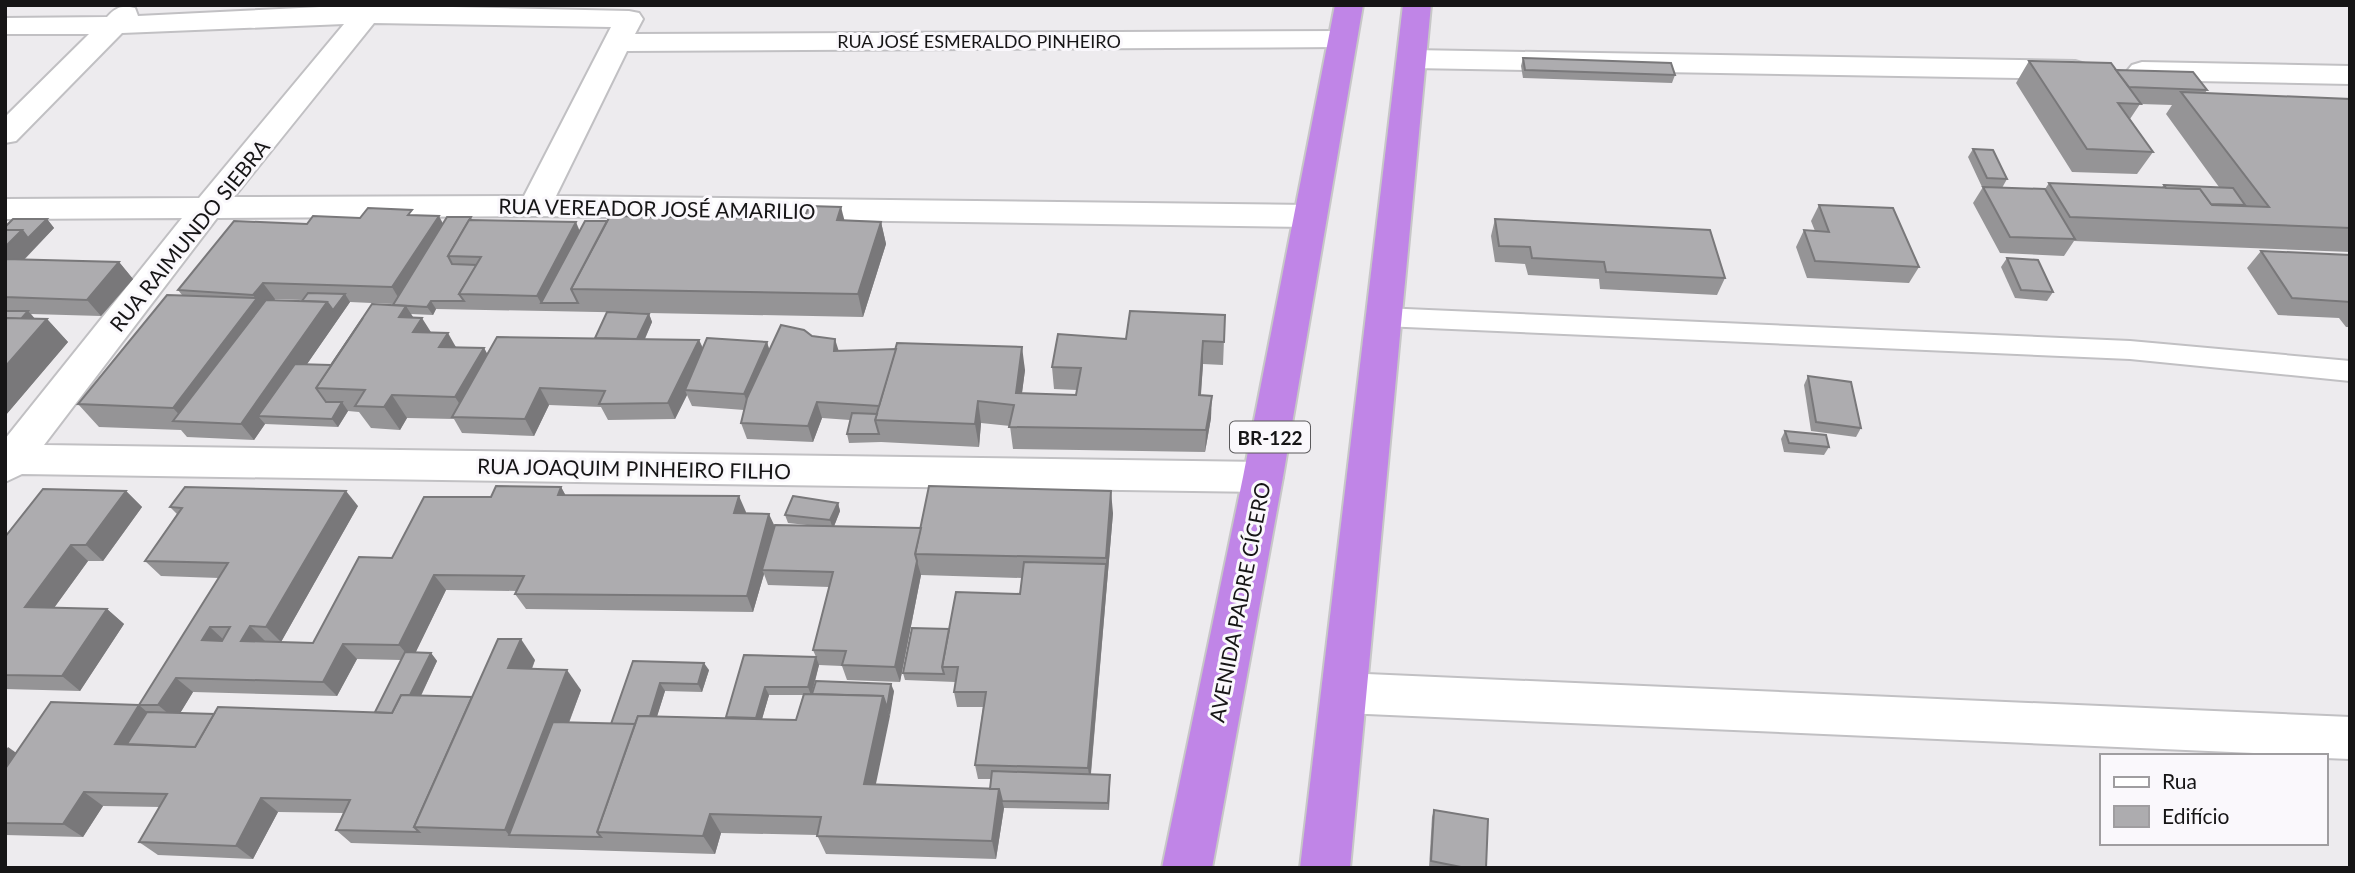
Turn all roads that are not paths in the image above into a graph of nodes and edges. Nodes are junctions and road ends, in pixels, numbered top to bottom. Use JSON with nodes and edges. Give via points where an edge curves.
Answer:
{"nodes":[{"id":1,"x":1418,"y":5,"type":"edge"},
{"id":2,"x":371,"y":10,"type":"edge"},
{"id":3,"x":124,"y":15,"type":"edge"},
{"id":4,"x":1345,"y":22,"type":"edge"},
{"id":5,"x":628,"y":23,"type":"edge"},
{"id":6,"x":5,"y":26,"type":"edge"},
{"id":7,"x":1412,"y":59,"type":"junction"},
{"id":8,"x":2350,"y":75,"type":"edge"},
{"id":9,"x":5,"y":134,"type":"edge"},
{"id":10,"x":535,"y":206,"type":"junction"},
{"id":11,"x":208,"y":208,"type":"junction"},
{"id":12,"x":5,"y":209,"type":"edge"},
{"id":13,"x":1309,"y":216,"type":"junction"},
{"id":14,"x":1383,"y":317,"type":"junction"},
{"id":15,"x":2350,"y":371,"type":"edge"},
{"id":16,"x":7,"y":462,"type":"edge"},
{"id":17,"x":1263,"y":477,"type":"junction"},
{"id":18,"x":1344,"y":692,"type":"junction"},
{"id":19,"x":2350,"y":738,"type":"edge"},
{"id":20,"x":1187,"y":868,"type":"edge"},
{"id":21,"x":1325,"y":868,"type":"edge"}],
"edges":[{"from":1,"to":7,"type":"highway"},
{"from":2,"to":3,"type":"street","name":"RUA JOSÉ ESMERALDO PINHEIRO"},
{"from":2,"to":5,"type":"street","name":"RUA JOSÉ ESMERALDO PINHEIRO"},
{"from":2,"to":11,"type":"street","name":"RUA RAIMUNDO SIEBRA"},
{"from":3,"to":6,"type":"street","name":"RUA JOSÉ ESMERALDO PINHEIRO"},
{"from":3,"to":9,"type":"street"},
{"from":4,"to":5,"type":"street","name":"RUA JOSÉ ESMERALDO PINHEIRO"},
{"from":4,"to":13,"type":"highway","name":"AVENIDA PADRE CÍCERO","number":"BR-122"},
{"from":5,"to":10,"type":"street"},
{"from":7,"to":8,"type":"street"},
{"from":7,"to":14,"type":"highway"},
{"from":10,"to":11,"type":"street","name":"RUA VEREADOR JOSÉ AMARILIO"},
{"from":10,"to":13,"type":"street","name":"RUA VEREADOR JOSÉ AMARILIO"},
{"from":11,"to":12,"type":"street","name":"RUA VEREADOR JOSÉ AMARILIO"},
{"from":11,"to":16,"type":"street","name":"RUA RAIMUNDO SIEBRA"},
{"from":13,"to":17,"type":"highway","name":"AVENIDA PADRE CÍCERO","number":"BR-122"},
{"from":14,"to":15,"type":"lane","via":[[2130,350]]},
{"from":14,"to":18,"type":"highway"},
{"from":16,"to":17,"type":"street","name":"RUA JOAQUIM PINHEIRO FILHO"},
{"from":17,"to":20,"type":"highway","name":"AVENIDA PADRE CÍCERO","number":"BR-122"},
{"from":18,"to":19,"type":"street"},
{"from":18,"to":21,"type":"highway"}]}
